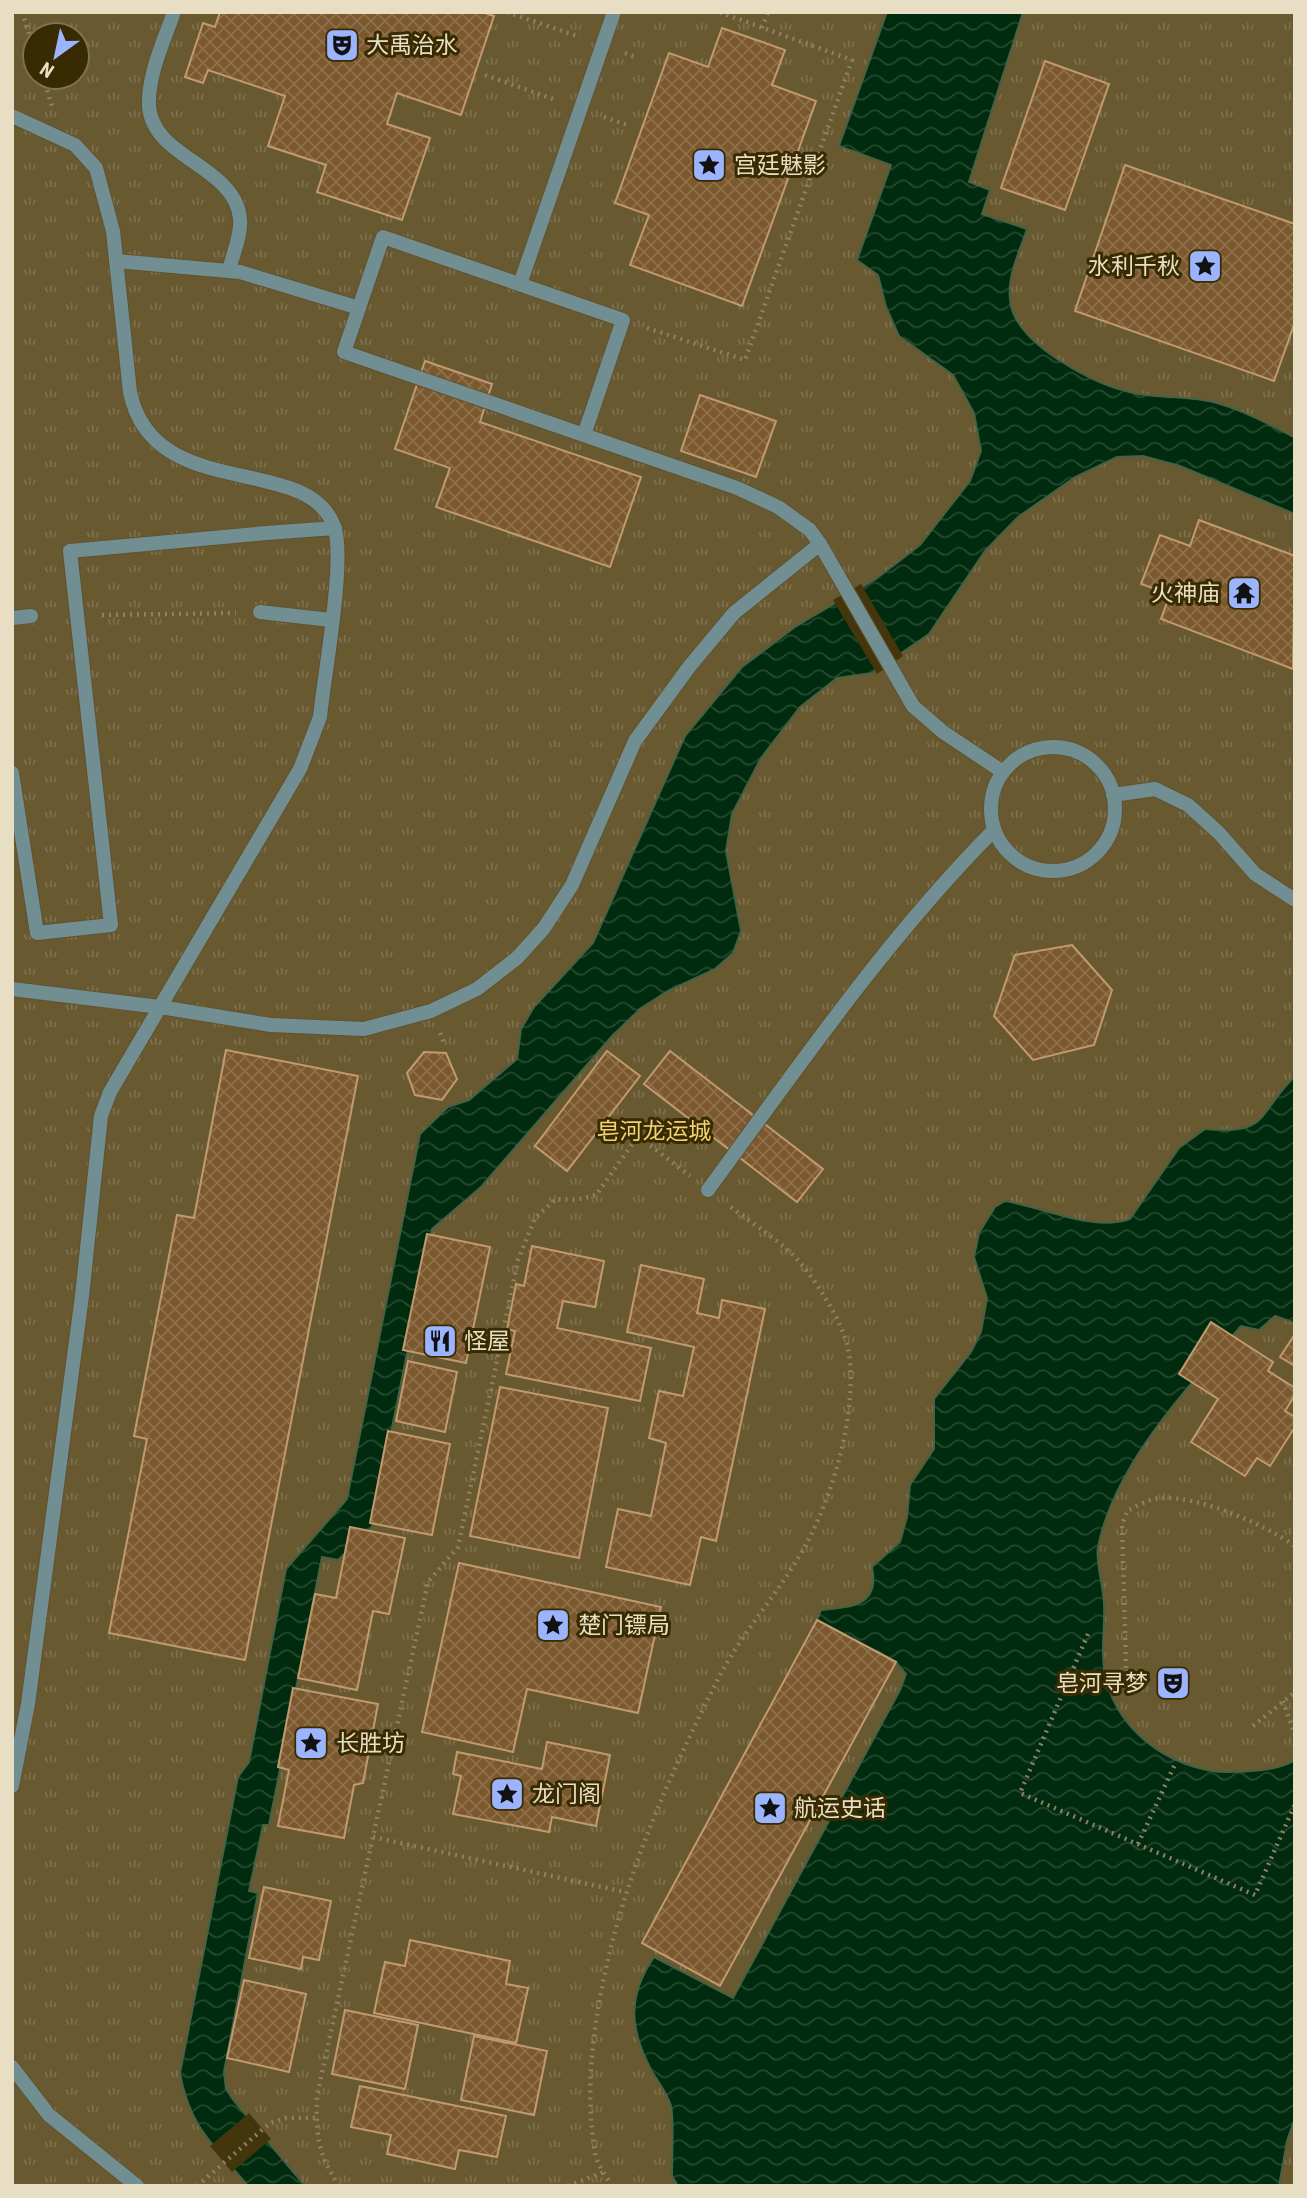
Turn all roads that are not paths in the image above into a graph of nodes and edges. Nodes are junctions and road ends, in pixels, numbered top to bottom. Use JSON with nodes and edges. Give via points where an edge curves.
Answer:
{"nodes":[{"id":1,"x":174,"y":12,"type":"edge"},
{"id":2,"x":614,"y":12,"type":"edge"},
{"id":3,"x":12,"y":116,"type":"edge"},
{"id":4,"x":116,"y":261,"type":"junction"},
{"id":5,"x":229,"y":271,"type":"junction"},
{"id":6,"x":520,"y":284,"type":"junction"},
{"id":7,"x":359,"y":308,"type":"junction"},
{"id":8,"x":584,"y":435,"type":"junction"},
{"id":9,"x":335,"y":528,"type":"junction"},
{"id":10,"x":820,"y":544,"type":"junction"},
{"id":11,"x":260,"y":612,"type":"road end"},
{"id":12,"x":31,"y":616,"type":"dead end"},
{"id":13,"x":12,"y":618,"type":"edge"},
{"id":14,"x":331,"y":620,"type":"junction"},
{"id":15,"x":1003,"y":772,"type":"junction"},
{"id":16,"x":12,"y":773,"type":"edge"},
{"id":17,"x":1113,"y":795,"type":"junction"},
{"id":18,"x":994,"y":830,"type":"junction"},
{"id":19,"x":1295,"y":900,"type":"edge"},
{"id":20,"x":12,"y":989,"type":"edge"},
{"id":21,"x":160,"y":1007,"type":"junction"},
{"id":22,"x":708,"y":1190,"type":"road end"},
{"id":23,"x":12,"y":1786,"type":"edge"},
{"id":24,"x":12,"y":2067,"type":"edge"},
{"id":25,"x":137,"y":2186,"type":"edge"}],
"edges":[{"from":1,"to":5,"type":"street","via":[[151,83],[151,121],[233,199],[240,219]]},
{"from":2,"to":6,"type":"street"},
{"from":3,"to":4,"type":"street","via":[[75,145],[96,168]]},
{"from":4,"to":5,"type":"street"},
{"from":4,"to":9,"type":"street","via":[[130,392],[143,427],[165,449],[198,466],[285,487],[310,499],[325,511]]},
{"from":5,"to":7,"type":"street"},
{"from":6,"to":7,"type":"street","via":[[383,237]]},
{"from":6,"to":8,"type":"street","via":[[623,320]]},
{"from":7,"to":8,"type":"street","via":[[344,352]]},
{"from":8,"to":10,"type":"street","via":[[737,488],[778,507],[810,530]]},
{"from":9,"to":14,"type":"street","via":[[337,569]]},
{"from":9,"to":16,"type":"street","bridge":true,"via":[[69,551],[111,925],[37,933]]},
{"from":10,"to":15,"type":"street","via":[[913,706]]},
{"from":10,"to":21,"type":"street","via":[[734,613],[689,667],[635,741],[572,885],[551,917],[517,958],[477,989],[431,1010],[364,1029],[271,1025]]},
{"from":11,"to":14,"type":"street"},
{"from":12,"to":13,"type":"street"},
{"from":14,"to":21,"type":"street","via":[[320,717],[309,749]]},
{"from":15,"to":17,"type":"street","via":[[1017,758],[1035,750],[1075,751],[1105,776]]},
{"from":15,"to":18,"type":"street","via":[[990,809]]},
{"from":17,"to":18,"type":"street","via":[[1110,835],[1098,853],[1070,868],[1040,870],[1020,862],[1004,848]]},
{"from":17,"to":19,"type":"street","via":[[1156,789],[1188,805],[1255,874]]},
{"from":18,"to":22,"type":"street","via":[[937,888],[844,1004]]},
{"from":20,"to":21,"type":"street"},
{"from":21,"to":23,"type":"street","via":[[110,1092],[101,1116],[79,1323],[28,1704]]},
{"from":24,"to":25,"type":"street","via":[[49,2115]]}]}
